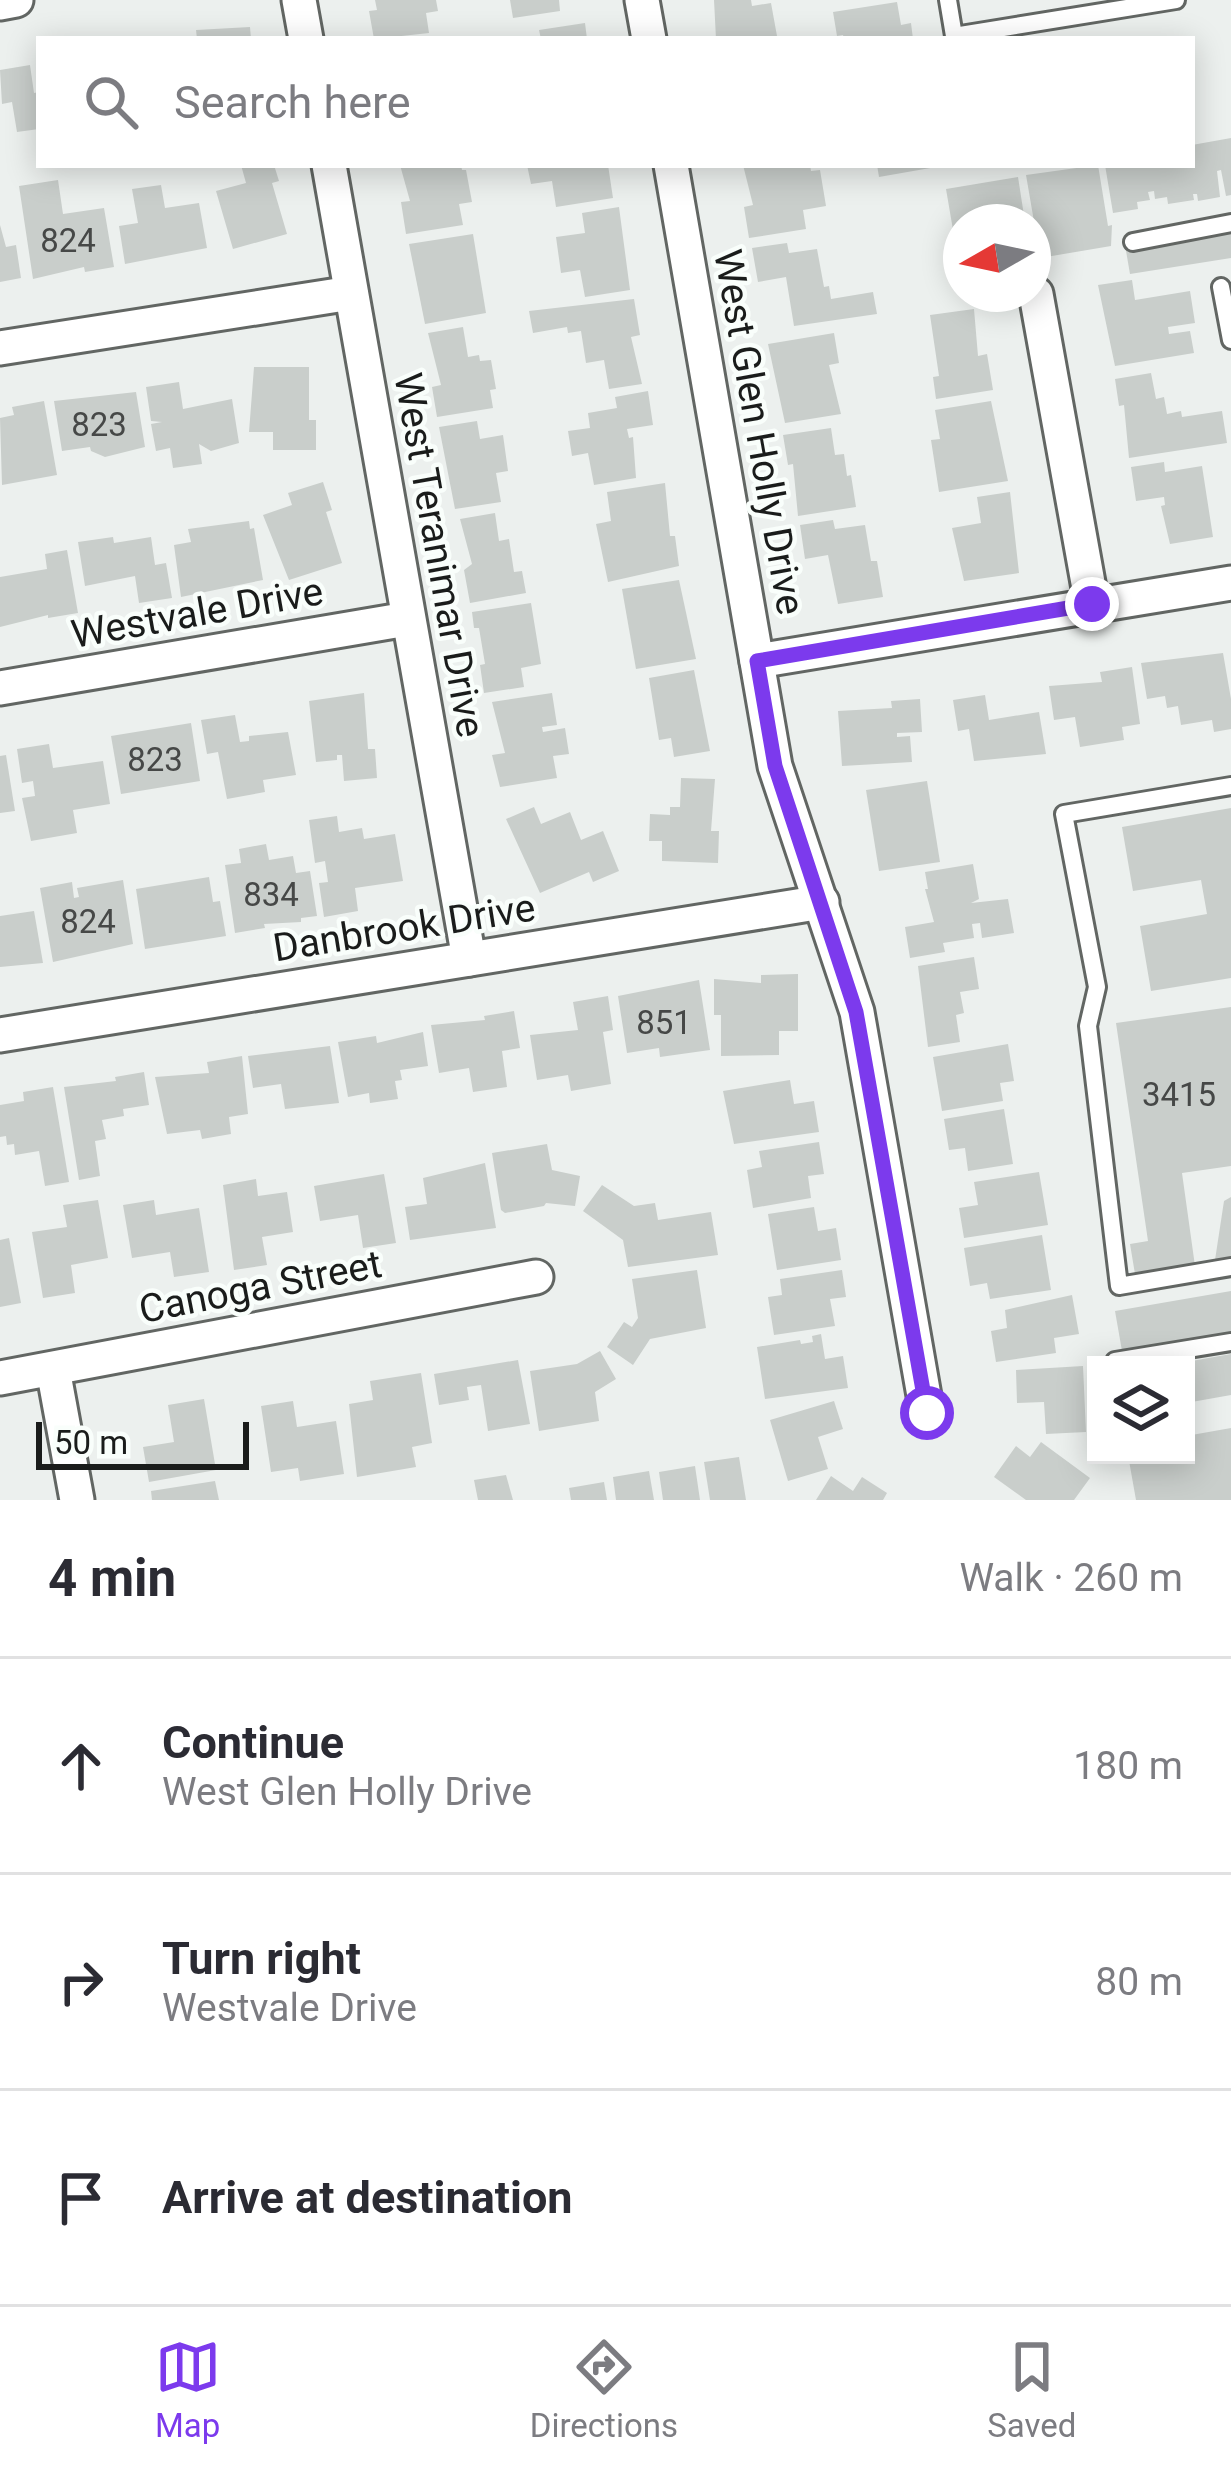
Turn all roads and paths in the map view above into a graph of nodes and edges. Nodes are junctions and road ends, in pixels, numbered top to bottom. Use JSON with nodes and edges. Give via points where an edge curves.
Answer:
{"nodes":[{"id":1,"x":16,"y":0,"type":"edge"},
{"id":2,"x":299,"y":0,"type":"edge"},
{"id":3,"x":642,"y":0,"type":"edge"},
{"id":4,"x":948,"y":0,"type":"edge"},
{"id":5,"x":1174,"y":1,"type":"edge"},
{"id":6,"x":0,"y":3,"type":"edge"},
{"id":7,"x":305,"y":36,"type":"edge"},
{"id":8,"x":648,"y":36,"type":"edge"},
{"id":9,"x":329,"y":168,"type":"edge"},
{"id":10,"x":672,"y":168,"type":"edge"},
{"id":11,"x":1231,"y":224,"type":"edge"},
{"id":12,"x":1133,"y":242,"type":"dead end"},
{"id":13,"x":1221,"y":287,"type":"dead end"},
{"id":14,"x":351,"y":293,"type":"junction"},
{"id":15,"x":1039,"y":312,"type":"edge"},
{"id":16,"x":1231,"y":340,"type":"edge"},
{"id":17,"x":0,"y":348,"type":"edge"},
{"id":18,"x":1231,"y":583,"type":"edge"},
{"id":19,"x":1092,"y":604,"type":"junction"},
{"id":20,"x":407,"y":620,"type":"junction"},
{"id":21,"x":757,"y":661,"type":"junction"},
{"id":22,"x":0,"y":688,"type":"edge"},
{"id":23,"x":1231,"y":785,"type":"edge"},
{"id":24,"x":822,"y":902,"type":"junction"},
{"id":25,"x":469,"y":959,"type":"junction"},
{"id":26,"x":0,"y":1035,"type":"edge"},
{"id":27,"x":1231,"y":1267,"type":"edge"},
{"id":28,"x":536,"y":1276,"type":"dead end"},
{"id":29,"x":1231,"y":1342,"type":"edge"},
{"id":30,"x":1146,"y":1356,"type":"edge"},
{"id":31,"x":52,"y":1369,"type":"junction"},
{"id":32,"x":0,"y":1378,"type":"edge"},
{"id":33,"x":927,"y":1413,"type":"dead end"},
{"id":34,"x":77,"y":1500,"type":"edge"}],
"edges":[{"from":1,"to":6,"type":"street"},
{"from":2,"to":7,"type":"street"},
{"from":3,"to":8,"type":"street"},
{"from":4,"to":5,"type":"lane","via":[[954,36]]},
{"from":9,"to":14,"type":"street","name":"West Teranimar Drive"},
{"from":10,"to":21,"type":"street","name":"West Glen Holly Drive"},
{"from":11,"to":12,"type":"lane"},
{"from":13,"to":16,"type":"lane"},
{"from":14,"to":17,"type":"street"},
{"from":14,"to":20,"type":"street","name":"West Teranimar Drive"},
{"from":15,"to":19,"type":"street"},
{"from":18,"to":19,"type":"street"},
{"from":19,"to":21,"type":"street"},
{"from":20,"to":22,"type":"street","name":"Westvale Drive"},
{"from":20,"to":25,"type":"street","name":"West Teranimar Drive"},
{"from":21,"to":24,"type":"street","name":"West Glen Holly Drive","via":[[775,766]]},
{"from":23,"to":27,"type":"lane","via":[[1064,814],[1097,987],[1088,1026],[1119,1286]]},
{"from":24,"to":25,"type":"street","name":"Danbrook Drive"},
{"from":24,"to":33,"type":"street","name":"West Glen Holly Drive","via":[[856,1012]]},
{"from":25,"to":26,"type":"street","name":"Danbrook Drive"},
{"from":28,"to":31,"type":"street","name":"Canoga Street"},
{"from":29,"to":30,"type":"lane"},
{"from":31,"to":32,"type":"street","name":"Canoga Street"},
{"from":31,"to":34,"type":"street"}]}
